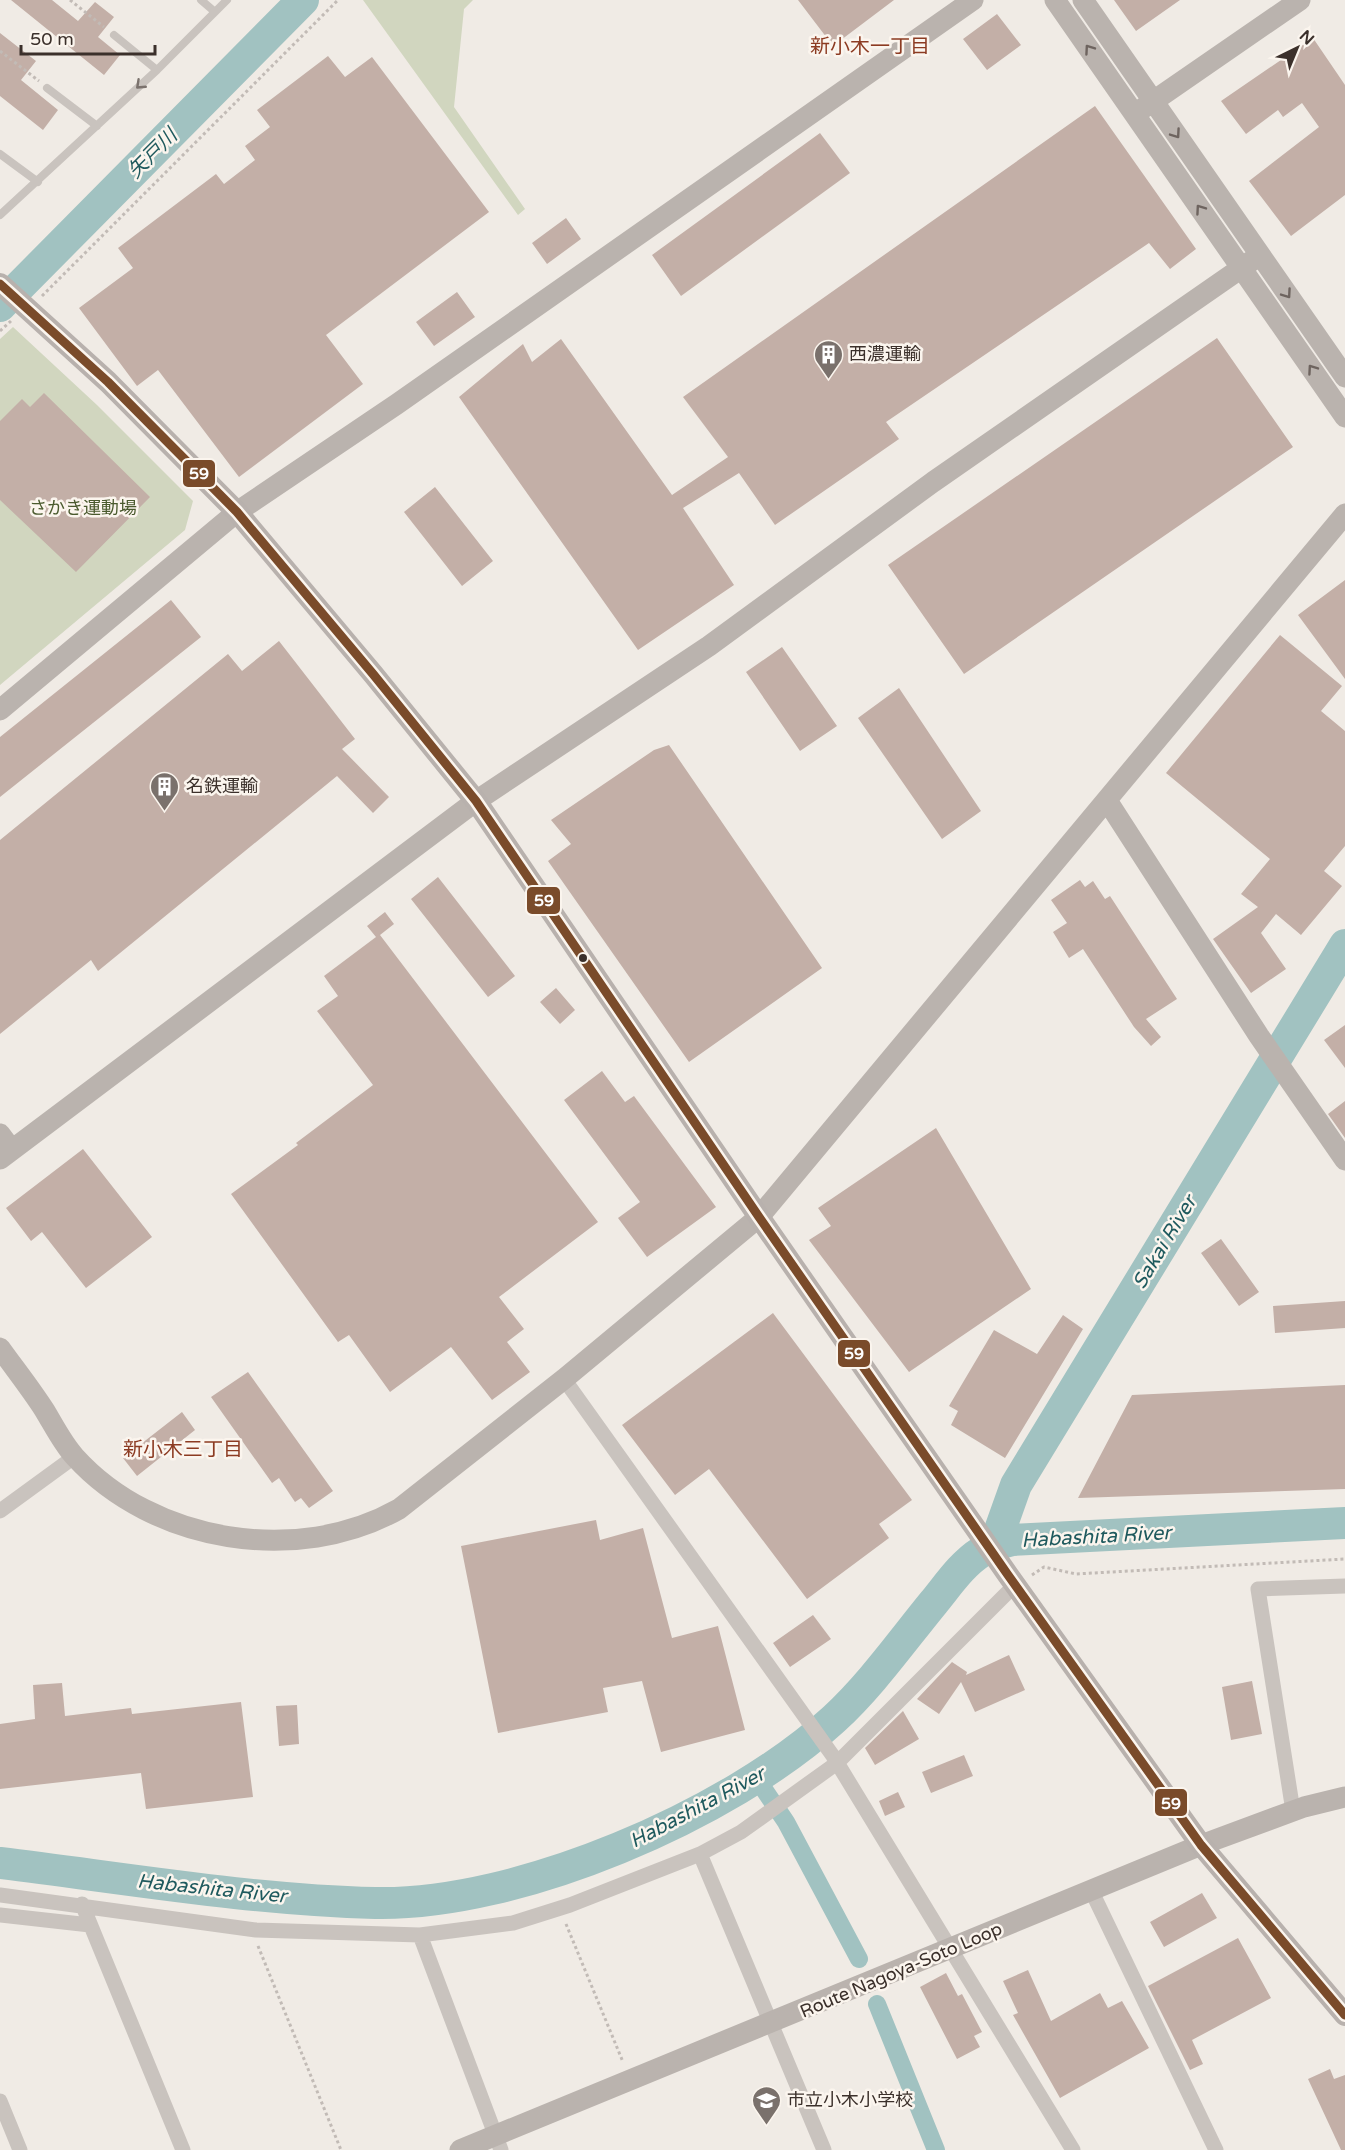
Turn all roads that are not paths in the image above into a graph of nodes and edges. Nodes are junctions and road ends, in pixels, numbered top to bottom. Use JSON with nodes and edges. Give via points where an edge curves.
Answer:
{"nodes":[{"id":1,"x":201,"y":0,"type":"edge"},
{"id":2,"x":227,"y":0,"type":"edge"},
{"id":3,"x":973,"y":0,"type":"edge"},
{"id":4,"x":1056,"y":0,"type":"edge"},
{"id":5,"x":1083,"y":0,"type":"edge"},
{"id":6,"x":1300,"y":0,"type":"edge"},
{"id":7,"x":215,"y":12,"type":"junction"},
{"id":8,"x":114,"y":35,"type":"road end"},
{"id":9,"x":157,"y":70,"type":"junction"},
{"id":10,"x":47,"y":88,"type":"road end"},
{"id":11,"x":1154,"y":101,"type":"junction"},
{"id":12,"x":1134,"y":114,"type":"junction"},
{"id":13,"x":97,"y":126,"type":"junction"},
{"id":14,"x":0,"y":154,"type":"edge"},
{"id":15,"x":38,"y":182,"type":"junction"},
{"id":16,"x":0,"y":216,"type":"edge"},
{"id":17,"x":1260,"y":255,"type":"junction"},
{"id":18,"x":1241,"y":268,"type":"junction"},
{"id":19,"x":0,"y":284,"type":"edge"},
{"id":20,"x":1345,"y":377,"type":"edge"},
{"id":21,"x":1345,"y":417,"type":"edge"},
{"id":22,"x":237,"y":512,"type":"junction"},
{"id":23,"x":1345,"y":514,"type":"edge"},
{"id":24,"x":0,"y":710,"type":"edge"},
{"id":25,"x":476,"y":801,"type":"junction"},
{"id":26,"x":1107,"y":802,"type":"junction"},
{"id":27,"x":4,"y":1147,"type":"edge"},
{"id":28,"x":1345,"y":1160,"type":"edge"},
{"id":29,"x":759,"y":1217,"type":"junction"},
{"id":30,"x":0,"y":1348,"type":"edge"},
{"id":31,"x":564,"y":1378,"type":"junction"},
{"id":32,"x":74,"y":1457,"type":"junction"},
{"id":33,"x":0,"y":1511,"type":"edge"},
{"id":34,"x":1011,"y":1580,"type":"junction"},
{"id":35,"x":1345,"y":1586,"type":"edge"},
{"id":36,"x":835,"y":1759,"type":"junction"},
{"id":37,"x":1345,"y":1797,"type":"edge"},
{"id":38,"x":1293,"y":1811,"type":"junction"},
{"id":39,"x":1201,"y":1845,"type":"junction"},
{"id":40,"x":700,"y":1854,"type":"junction"},
{"id":41,"x":1092,"y":1892,"type":"junction"},
{"id":42,"x":0,"y":1895,"type":"edge"},
{"id":43,"x":82,"y":1904,"type":"junction"},
{"id":44,"x":0,"y":1915,"type":"edge"},
{"id":45,"x":90,"y":1925,"type":"junction"},
{"id":46,"x":420,"y":1935,"type":"junction"},
{"id":47,"x":951,"y":1948,"type":"junction"},
{"id":48,"x":1345,"y":2015,"type":"edge"},
{"id":49,"x":771,"y":2024,"type":"junction"},
{"id":50,"x":0,"y":2101,"type":"edge"},
{"id":51,"x":498,"y":2143,"type":"edge"},
{"id":52,"x":20,"y":2150,"type":"edge"},
{"id":53,"x":183,"y":2150,"type":"edge"},
{"id":54,"x":460,"y":2150,"type":"edge"},
{"id":55,"x":824,"y":2150,"type":"edge"},
{"id":56,"x":1073,"y":2150,"type":"edge"},
{"id":57,"x":1216,"y":2150,"type":"edge"}],
"edges":[{"from":1,"to":7,"type":"lane"},
{"from":2,"to":7,"type":"lane"},
{"from":3,"to":22,"type":"street"},
{"from":12,"to":4,"type":"street","one_way":true},
{"from":5,"to":11,"type":"street"},
{"from":6,"to":11,"type":"street"},
{"from":7,"to":9,"type":"lane"},
{"from":8,"to":9,"type":"lane"},
{"from":9,"to":13,"type":"lane","one_way":true},
{"from":10,"to":13,"type":"lane"},
{"from":11,"to":12,"type":"street"},
{"from":11,"to":17,"type":"street","one_way":true},
{"from":18,"to":12,"type":"street","one_way":true},
{"from":13,"to":15,"type":"lane"},
{"from":14,"to":15,"type":"lane"},
{"from":15,"to":16,"type":"lane"},
{"from":17,"to":18,"type":"street"},
{"from":17,"to":20,"type":"street","one_way":true},
{"from":21,"to":18,"type":"street","one_way":true},
{"from":18,"to":25,"type":"street","via":[[933,482],[709,646]]},
{"from":19,"to":22,"type":"main road","via":[[108,382]]},
{"from":22,"to":24,"type":"street"},
{"from":22,"to":25,"type":"main road"},
{"from":23,"to":26,"type":"street"},
{"from":25,"to":27,"type":"street"},
{"from":25,"to":29,"type":"main road"},
{"from":26,"to":28,"type":"street"},
{"from":26,"to":29,"type":"street"},
{"from":29,"to":31,"type":"street"},
{"from":29,"to":34,"type":"main road"},
{"from":30,"to":32,"type":"street"},
{"from":31,"to":32,"type":"street","via":[[399,1509],[332,1536],[238,1538],[197,1530],[144,1510]]},
{"from":31,"to":36,"type":"street"},
{"from":32,"to":33,"type":"street"},
{"from":34,"to":36,"type":"street"},
{"from":34,"to":39,"type":"main road"},
{"from":35,"to":38,"type":"street","via":[[1258,1589]]},
{"from":36,"to":40,"type":"street","via":[[741,1833]]},
{"from":36,"to":47,"type":"street"},
{"from":37,"to":38,"type":"street","name":"Route Nagoya-Soto Loop"},
{"from":38,"to":39,"type":"street","name":"Route Nagoya-Soto Loop"},
{"from":39,"to":41,"type":"street","name":"Route Nagoya-Soto Loop"},
{"from":39,"to":48,"type":"main road"},
{"from":40,"to":46,"type":"street","via":[[513,1923]]},
{"from":40,"to":49,"type":"street"},
{"from":41,"to":47,"type":"street","name":"Route Nagoya-Soto Loop"},
{"from":41,"to":57,"type":"street"},
{"from":42,"to":43,"type":"street"},
{"from":43,"to":45,"type":"street"},
{"from":43,"to":46,"type":"street","via":[[256,1930]]},
{"from":44,"to":45,"type":"street"},
{"from":45,"to":53,"type":"street"},
{"from":46,"to":51,"type":"street"},
{"from":47,"to":49,"type":"street","name":"Route Nagoya-Soto Loop"},
{"from":47,"to":56,"type":"street"},
{"from":49,"to":51,"type":"street","name":"Route Nagoya-Soto Loop","via":[[631,2080]]},
{"from":49,"to":55,"type":"street"},
{"from":50,"to":52,"type":"street"},
{"from":51,"to":54,"type":"street","name":"Route Nagoya-Soto Loop"}]}
